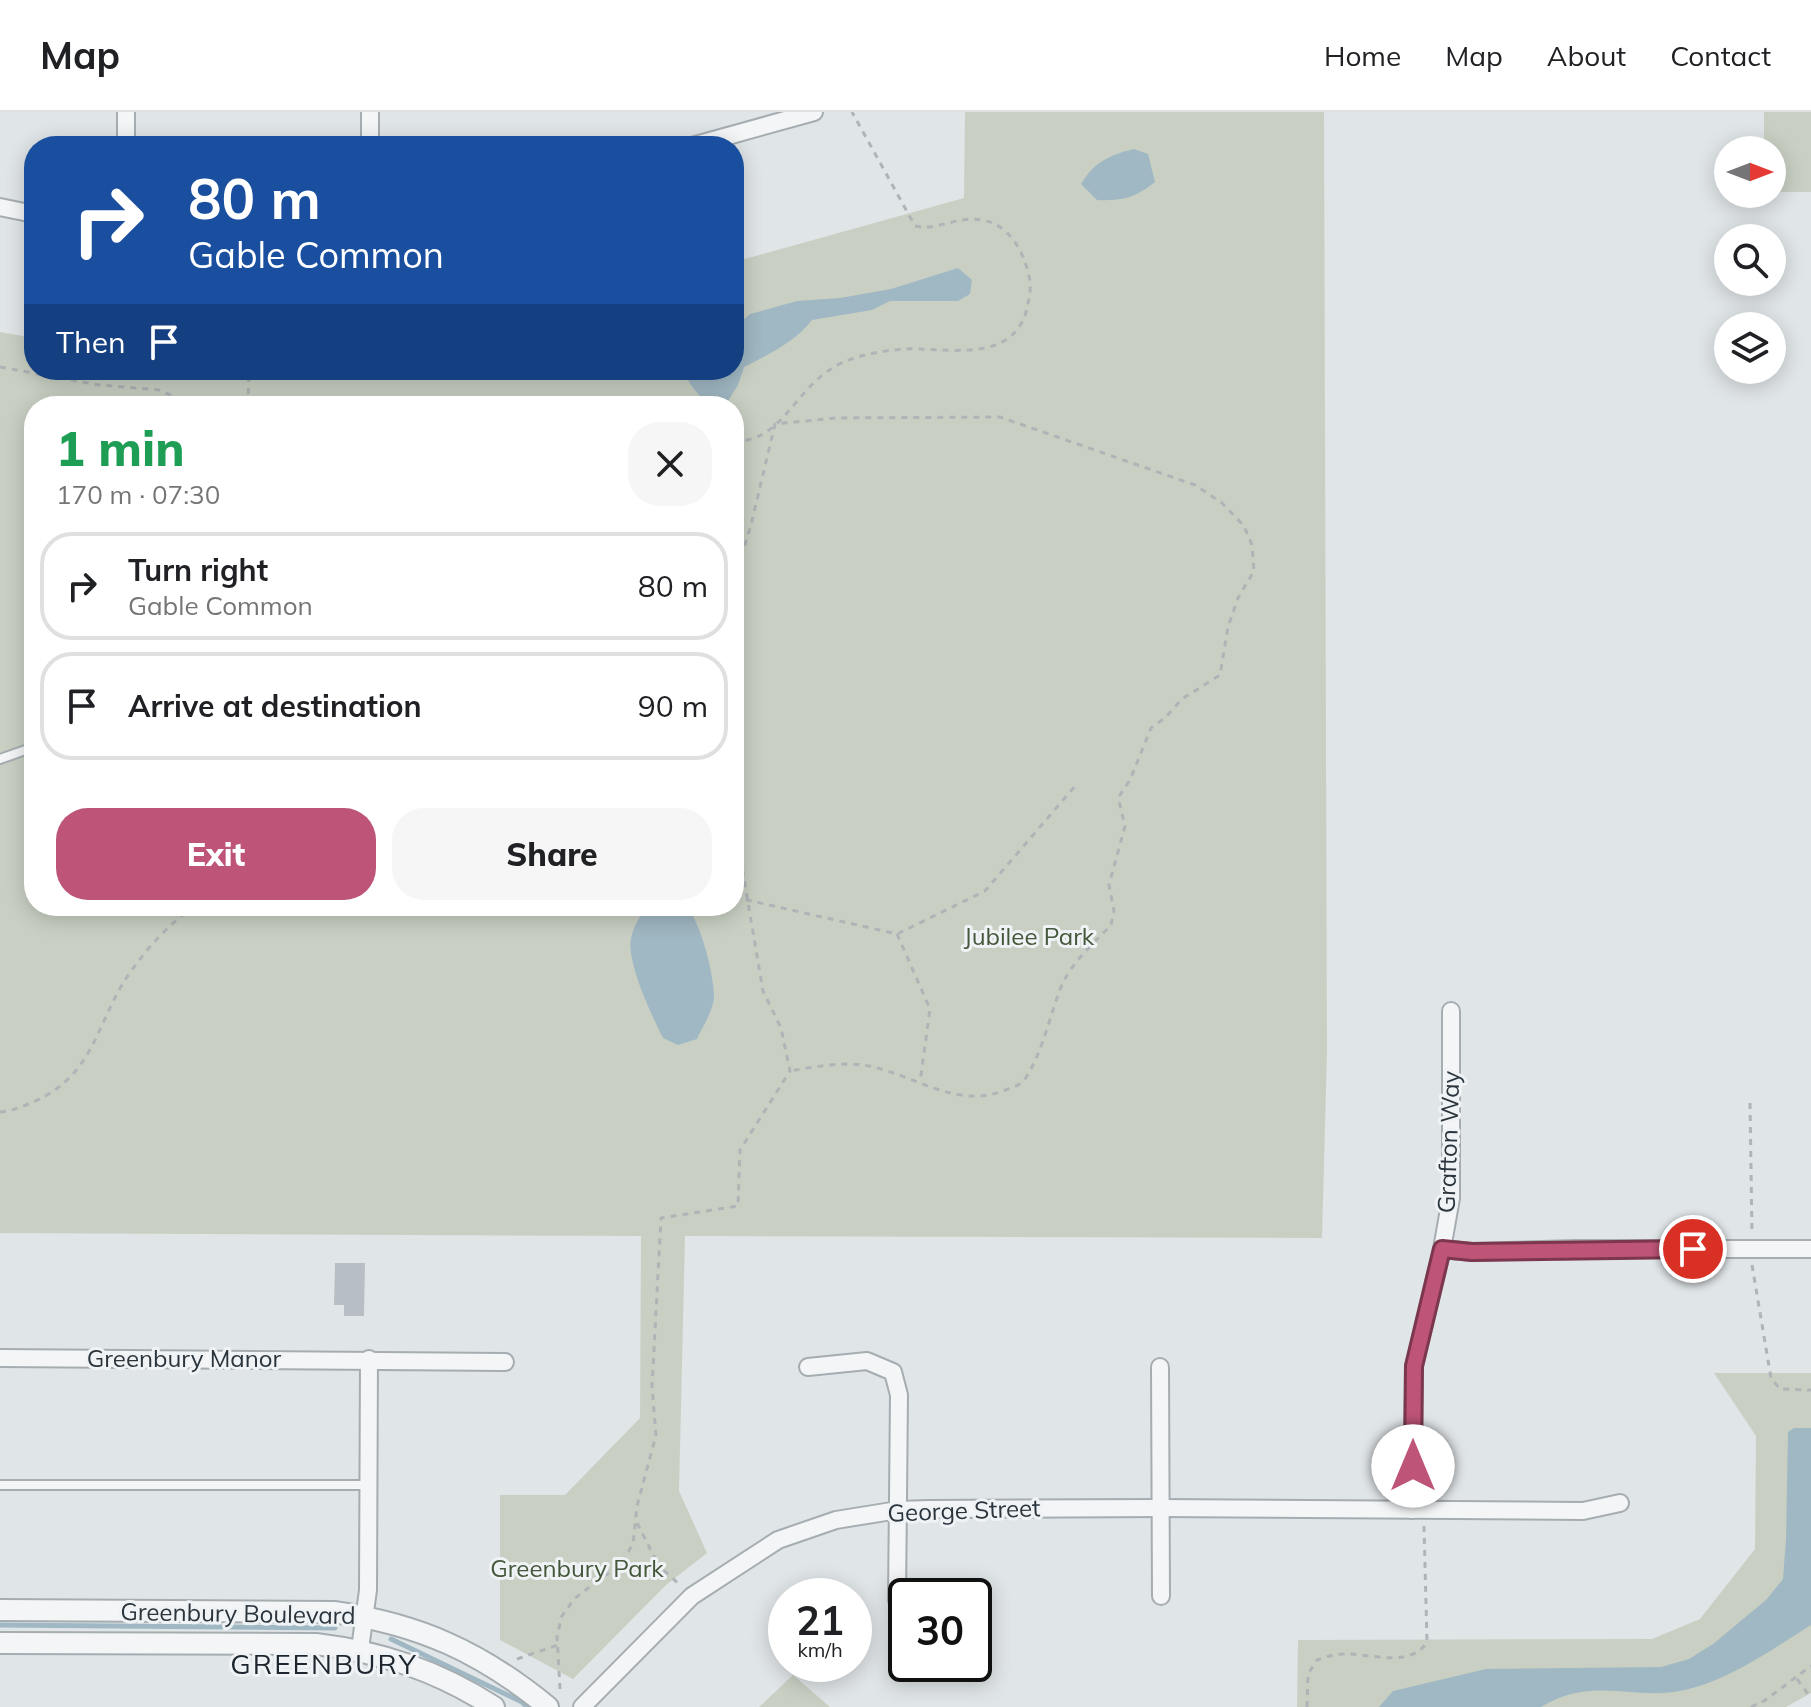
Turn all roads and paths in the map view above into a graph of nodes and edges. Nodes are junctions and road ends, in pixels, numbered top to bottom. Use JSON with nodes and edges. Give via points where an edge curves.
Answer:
{"nodes":[{"id":1,"x":126,"y":112,"type":"edge"},
{"id":2,"x":370,"y":112,"type":"edge"},
{"id":3,"x":814,"y":112,"type":"edge"},
{"id":4,"x":852,"y":112,"type":"edge"},
{"id":5,"x":126,"y":136,"type":"edge"},
{"id":6,"x":370,"y":136,"type":"edge"},
{"id":7,"x":728,"y":136,"type":"edge"},
{"id":8,"x":0,"y":207,"type":"edge"},
{"id":9,"x":24,"y":212,"type":"edge"},
{"id":10,"x":0,"y":367,"type":"edge"},
{"id":11,"x":24,"y":371,"type":"edge"},
{"id":12,"x":72,"y":380,"type":"edge"},
{"id":13,"x":173,"y":396,"type":"edge"},
{"id":14,"x":775,"y":424,"type":"junction"},
{"id":15,"x":744,"y":440,"type":"edge"},
{"id":16,"x":744,"y":548,"type":"edge"},
{"id":17,"x":24,"y":751,"type":"edge"},
{"id":18,"x":0,"y":759,"type":"edge"},
{"id":19,"x":1076,"y":785,"type":"dead end"},
{"id":20,"x":744,"y":873,"type":"edge"},
{"id":21,"x":744,"y":899,"type":"edge"},
{"id":22,"x":749,"y":900,"type":"junction"},
{"id":23,"x":180,"y":916,"type":"edge"},
{"id":24,"x":177,"y":918,"type":"joint"},
{"id":25,"x":897,"y":934,"type":"junction"},
{"id":26,"x":1451,"y":1011,"type":"dead end"},
{"id":27,"x":790,"y":1071,"type":"junction"},
{"id":28,"x":920,"y":1083,"type":"junction"},
{"id":29,"x":1750,"y":1103,"type":"dead end"},
{"id":30,"x":0,"y":1112,"type":"edge"},
{"id":31,"x":1752,"y":1234,"type":"dead end"},
{"id":32,"x":1442,"y":1249,"type":"junction"},
{"id":33,"x":1811,"y":1249,"type":"edge"},
{"id":34,"x":1752,"y":1265,"type":"dead end"},
{"id":35,"x":0,"y":1358,"type":"edge"},
{"id":36,"x":369,"y":1359,"type":"junction"},
{"id":37,"x":505,"y":1362,"type":"dead end"},
{"id":38,"x":808,"y":1367,"type":"dead end"},
{"id":39,"x":1160,"y":1367,"type":"dead end"},
{"id":40,"x":1811,"y":1390,"type":"edge"},
{"id":41,"x":0,"y":1485,"type":"edge"},
{"id":42,"x":369,"y":1485,"type":"junction"},
{"id":43,"x":1620,"y":1503,"type":"dead end"},
{"id":44,"x":1161,"y":1508,"type":"junction"},
{"id":45,"x":898,"y":1510,"type":"junction"},
{"id":46,"x":1412,"y":1510,"type":"junction"},
{"id":47,"x":637,"y":1523,"type":"junction"},
{"id":48,"x":1424,"y":1525,"type":"dead end"},
{"id":49,"x":660,"y":1567,"type":"junction"},
{"id":50,"x":617,"y":1570,"type":"junction"},
{"id":51,"x":897,"y":1578,"type":"edge"},
{"id":52,"x":692,"y":1596,"type":"junction"},
{"id":53,"x":1161,"y":1596,"type":"dead end"},
{"id":54,"x":0,"y":1610,"type":"edge"},
{"id":55,"x":366,"y":1616,"type":"junction"},
{"id":56,"x":0,"y":1643,"type":"edge"},
{"id":57,"x":558,"y":1645,"type":"junction"},
{"id":58,"x":360,"y":1649,"type":"junction"},
{"id":59,"x":517,"y":1659,"type":"dead end"},
{"id":60,"x":1811,"y":1666,"type":"edge"},
{"id":61,"x":1797,"y":1679,"type":"junction"},
{"id":62,"x":560,"y":1689,"type":"dead end"},
{"id":63,"x":1811,"y":1698,"type":"edge"},
{"id":64,"x":494,"y":1707,"type":"edge"},
{"id":65,"x":548,"y":1707,"type":"edge"},
{"id":66,"x":582,"y":1707,"type":"edge"},
{"id":67,"x":1307,"y":1707,"type":"edge"},
{"id":68,"x":1751,"y":1707,"type":"edge"}],
"edges":[{"from":1,"to":5,"type":"street"},
{"from":2,"to":6,"type":"street"},
{"from":3,"to":7,"type":"street"},
{"from":4,"to":14,"type":"path","via":[[915,226],[980,219],[1005,230],[1030,277],[1025,316],[1006,340],[984,349],[904,349],[843,362],[816,379]]},
{"from":8,"to":9,"type":"street"},
{"from":10,"to":11,"type":"path"},
{"from":12,"to":13,"type":"path"},
{"from":14,"to":15,"type":"path"},
{"from":14,"to":16,"type":"path"},
{"from":14,"to":28,"type":"path","via":[[836,418],[1000,417],[1195,485],[1244,526],[1252,545],[1254,571],[1228,627],[1220,675],[1182,699],[1151,728],[1120,795],[1125,826],[1109,885],[1114,918],[1062,986],[1023,1083],[973,1098]]},
{"from":17,"to":18,"type":"lane"},
{"from":19,"to":25,"type":"path","via":[[985,891]]},
{"from":20,"to":22,"type":"path"},
{"from":21,"to":22,"type":"path"},
{"from":22,"to":25,"type":"path"},
{"from":22,"to":27,"type":"path","via":[[763,991],[781,1028]]},
{"from":23,"to":24,"type":"path"},
{"from":24,"to":30,"type":"path","via":[[126,979],[80,1067],[48,1095]]},
{"from":25,"to":28,"type":"path","via":[[930,1009]]},
{"from":26,"to":32,"type":"street","name":"Grafton Way","via":[[1452,1181]]},
{"from":27,"to":28,"type":"path","via":[[844,1063],[881,1068]]},
{"from":27,"to":47,"type":"path","via":[[740,1150],[738,1206],[661,1218],[652,1387],[656,1435]]},
{"from":29,"to":31,"type":"path"},
{"from":32,"to":33,"type":"street"},
{"from":32,"to":46,"type":"street","name":"Grafton Way","via":[[1414,1366]]},
{"from":34,"to":40,"type":"path","via":[[1771,1378],[1780,1389]]},
{"from":35,"to":36,"type":"street","name":"Greenbury Manor"},
{"from":36,"to":37,"type":"street","name":"Greenbury Manor"},
{"from":36,"to":42,"type":"street"},
{"from":38,"to":45,"type":"street","via":[[867,1361],[893,1372],[899,1395]]},
{"from":39,"to":44,"type":"street"},
{"from":41,"to":42,"type":"lane"},
{"from":42,"to":55,"type":"street"},
{"from":43,"to":46,"type":"street","name":"George Street","via":[[1583,1511]]},
{"from":44,"to":45,"type":"street","name":"George Street"},
{"from":44,"to":46,"type":"street","name":"George Street"},
{"from":44,"to":53,"type":"street"},
{"from":45,"to":51,"type":"street"},
{"from":45,"to":52,"type":"street","name":"George Street","via":[[836,1520],[778,1540]]},
{"from":47,"to":49,"type":"path"},
{"from":47,"to":50,"type":"path","via":[[633,1544]]},
{"from":48,"to":67,"type":"path","via":[[1427,1642],[1421,1652],[1404,1658],[1339,1653],[1317,1660],[1308,1674]]},
{"from":49,"to":50,"type":"path"},
{"from":49,"to":52,"type":"path"},
{"from":50,"to":57,"type":"path","via":[[574,1599],[562,1616]]},
{"from":52,"to":66,"type":"street","name":"George Street"},
{"from":54,"to":55,"type":"street","name":"Greenbury Boulevard"},
{"from":55,"to":58,"type":"street"},
{"from":55,"to":65,"type":"street","name":"Greenbury Boulevard","via":[[464,1650]]},
{"from":56,"to":58,"type":"street","name":"Greenbury Boulevard","via":[[316,1644]]},
{"from":57,"to":59,"type":"path"},
{"from":57,"to":62,"type":"path"},
{"from":58,"to":64,"type":"street","name":"Greenbury Boulevard","via":[[469,1690]]},
{"from":60,"to":61,"type":"path"},
{"from":61,"to":63,"type":"path"},
{"from":61,"to":68,"type":"path"}]}
